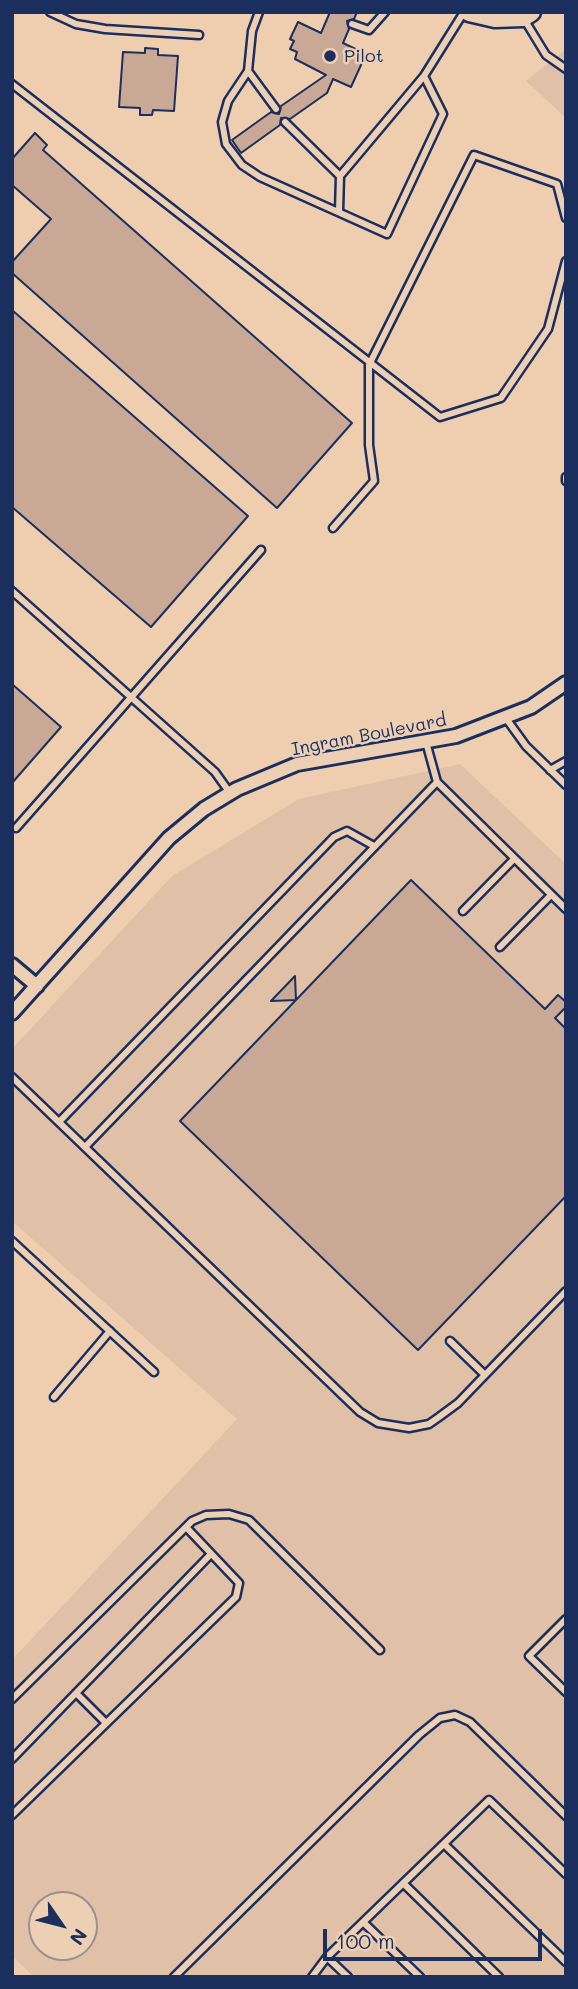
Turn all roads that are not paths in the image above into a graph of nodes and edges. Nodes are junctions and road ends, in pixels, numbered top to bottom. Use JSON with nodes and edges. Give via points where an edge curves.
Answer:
{"nodes":[{"id":1,"x":50,"y":12,"type":"edge"},
{"id":2,"x":259,"y":12,"type":"edge"},
{"id":3,"x":386,"y":12,"type":"edge"},
{"id":4,"x":467,"y":12,"type":"edge"},
{"id":5,"x":527,"y":15,"type":"edge"},
{"id":6,"x":352,"y":24,"type":"dead end"},
{"id":7,"x":199,"y":36,"type":"dead end"},
{"id":8,"x":566,"y":69,"type":"edge"},
{"id":9,"x":248,"y":71,"type":"junction"},
{"id":10,"x":424,"y":76,"type":"junction"},
{"id":11,"x":12,"y":85,"type":"edge"},
{"id":12,"x":276,"y":110,"type":"dead end"},
{"id":13,"x":285,"y":122,"type":"dead end"},
{"id":14,"x":340,"y":176,"type":"junction"},
{"id":15,"x":339,"y":212,"type":"junction"},
{"id":16,"x":566,"y":218,"type":"edge"},
{"id":17,"x":566,"y":261,"type":"edge"},
{"id":18,"x":369,"y":365,"type":"junction"},
{"id":19,"x":332,"y":528,"type":"dead end"},
{"id":20,"x":261,"y":551,"type":"dead end"},
{"id":21,"x":12,"y":591,"type":"edge"},
{"id":22,"x":566,"y":683,"type":"edge"},
{"id":23,"x":133,"y":697,"type":"junction"},
{"id":24,"x":505,"y":717,"type":"junction"},
{"id":25,"x":426,"y":740,"type":"junction"},
{"id":26,"x":566,"y":761,"type":"edge"},
{"id":27,"x":550,"y":770,"type":"junction"},
{"id":28,"x":437,"y":782,"type":"junction"},
{"id":29,"x":566,"y":785,"type":"edge"},
{"id":30,"x":230,"y":793,"type":"junction"},
{"id":31,"x":16,"y":828,"type":"dead end"},
{"id":32,"x":374,"y":846,"type":"junction"},
{"id":33,"x":514,"y":859,"type":"junction"},
{"id":34,"x":551,"y":895,"type":"junction"},
{"id":35,"x":566,"y":909,"type":"edge"},
{"id":36,"x":463,"y":911,"type":"dead end"},
{"id":37,"x":500,"y":947,"type":"dead end"},
{"id":38,"x":12,"y":965,"type":"edge"},
{"id":39,"x":37,"y":986,"type":"junction"},
{"id":40,"x":12,"y":1013,"type":"edge"},
{"id":41,"x":12,"y":1077,"type":"edge"},
{"id":42,"x":59,"y":1122,"type":"junction"},
{"id":43,"x":85,"y":1147,"type":"junction"},
{"id":44,"x":12,"y":1241,"type":"edge"},
{"id":45,"x":566,"y":1291,"type":"edge"},
{"id":46,"x":110,"y":1331,"type":"junction"},
{"id":47,"x":450,"y":1342,"type":"dead end"},
{"id":48,"x":154,"y":1372,"type":"dead end"},
{"id":49,"x":485,"y":1375,"type":"junction"},
{"id":50,"x":54,"y":1397,"type":"dead end"},
{"id":51,"x":186,"y":1527,"type":"junction"},
{"id":52,"x":211,"y":1553,"type":"junction"},
{"id":53,"x":565,"y":1620,"type":"edge"},
{"id":54,"x":380,"y":1650,"type":"dead end"},
{"id":55,"x":566,"y":1692,"type":"edge"},
{"id":56,"x":76,"y":1693,"type":"junction"},
{"id":57,"x":12,"y":1699,"type":"edge"},
{"id":58,"x":106,"y":1723,"type":"junction"},
{"id":59,"x":12,"y":1759,"type":"edge"},
{"id":60,"x":12,"y":1815,"type":"edge"},
{"id":61,"x":566,"y":1816,"type":"edge"},
{"id":62,"x":444,"y":1844,"type":"junction"},
{"id":63,"x":566,"y":1874,"type":"edge"},
{"id":64,"x":403,"y":1884,"type":"junction"},
{"id":65,"x":363,"y":1922,"type":"junction"},
{"id":66,"x":327,"y":1957,"type":"junction"},
{"id":67,"x":566,"y":1962,"type":"edge"},
{"id":68,"x":174,"y":1977,"type":"edge"},
{"id":69,"x":312,"y":1977,"type":"edge"},
{"id":70,"x":348,"y":1977,"type":"edge"},
{"id":71,"x":420,"y":1977,"type":"edge"},
{"id":72,"x":499,"y":1977,"type":"edge"}],
"edges":[{"from":1,"to":7,"type":"lane","via":[[76,24],[105,29]]},
{"from":2,"to":9,"type":"lane"},
{"from":3,"to":6,"type":"lane","via":[[369,30]]},
{"from":4,"to":5,"type":"street","via":[[495,18]]},
{"from":4,"to":10,"type":"lane"},
{"from":5,"to":8,"type":"lane","via":[[546,55]]},
{"from":9,"to":12,"type":"lane"},
{"from":9,"to":15,"type":"lane","via":[[225,112],[226,144],[242,165],[260,177]]},
{"from":10,"to":14,"type":"lane"},
{"from":10,"to":15,"type":"lane","via":[[443,114],[387,234]]},
{"from":11,"to":18,"type":"lane"},
{"from":13,"to":14,"type":"lane"},
{"from":14,"to":15,"type":"lane"},
{"from":16,"to":18,"type":"lane","via":[[557,184],[474,155]]},
{"from":17,"to":18,"type":"lane","via":[[548,329],[501,398],[440,418]]},
{"from":18,"to":19,"type":"lane","via":[[374,481]]},
{"from":20,"to":23,"type":"lane"},
{"from":21,"to":23,"type":"lane"},
{"from":22,"to":24,"type":"street","name":"Ingram Boulevard","via":[[531,707]]},
{"from":23,"to":30,"type":"lane","via":[[215,772]]},
{"from":23,"to":31,"type":"lane"},
{"from":24,"to":25,"type":"street","name":"Ingram Boulevard","via":[[456,736]]},
{"from":24,"to":27,"type":"lane"},
{"from":25,"to":28,"type":"lane"},
{"from":25,"to":30,"type":"street","name":"Ingram Boulevard","via":[[297,764]]},
{"from":26,"to":27,"type":"lane"},
{"from":27,"to":29,"type":"lane"},
{"from":28,"to":32,"type":"lane"},
{"from":28,"to":33,"type":"lane"},
{"from":30,"to":39,"type":"street","name":"Ingram Boulevard","via":[[169,838]]},
{"from":32,"to":42,"type":"lane","via":[[346,831],[334,837]]},
{"from":32,"to":43,"type":"lane"},
{"from":33,"to":34,"type":"lane"},
{"from":33,"to":36,"type":"lane"},
{"from":34,"to":35,"type":"lane"},
{"from":34,"to":37,"type":"lane"},
{"from":38,"to":39,"type":"street"},
{"from":39,"to":40,"type":"street","name":"Ingram Boulevard"},
{"from":41,"to":42,"type":"lane"},
{"from":42,"to":43,"type":"lane"},
{"from":43,"to":49,"type":"lane","via":[[369,1419],[398,1428],[429,1424]]},
{"from":44,"to":46,"type":"lane"},
{"from":45,"to":49,"type":"lane"},
{"from":46,"to":48,"type":"lane"},
{"from":46,"to":50,"type":"lane"},
{"from":47,"to":49,"type":"lane"},
{"from":51,"to":52,"type":"lane"},
{"from":51,"to":54,"type":"lane","via":[[206,1515],[229,1514],[249,1520]]},
{"from":51,"to":57,"type":"lane"},
{"from":52,"to":56,"type":"lane"},
{"from":52,"to":58,"type":"lane","via":[[239,1583],[236,1597]]},
{"from":53,"to":55,"type":"lane","via":[[529,1656]]},
{"from":56,"to":58,"type":"lane"},
{"from":56,"to":59,"type":"lane"},
{"from":58,"to":60,"type":"lane"},
{"from":61,"to":68,"type":"lane","via":[[470,1722],[455,1715],[440,1718]]},
{"from":62,"to":63,"type":"lane","via":[[489,1800]]},
{"from":62,"to":64,"type":"lane"},
{"from":62,"to":67,"type":"lane"},
{"from":64,"to":65,"type":"lane"},
{"from":64,"to":72,"type":"lane"},
{"from":65,"to":66,"type":"lane"},
{"from":65,"to":71,"type":"lane"},
{"from":66,"to":69,"type":"lane"},
{"from":66,"to":70,"type":"lane"}]}
